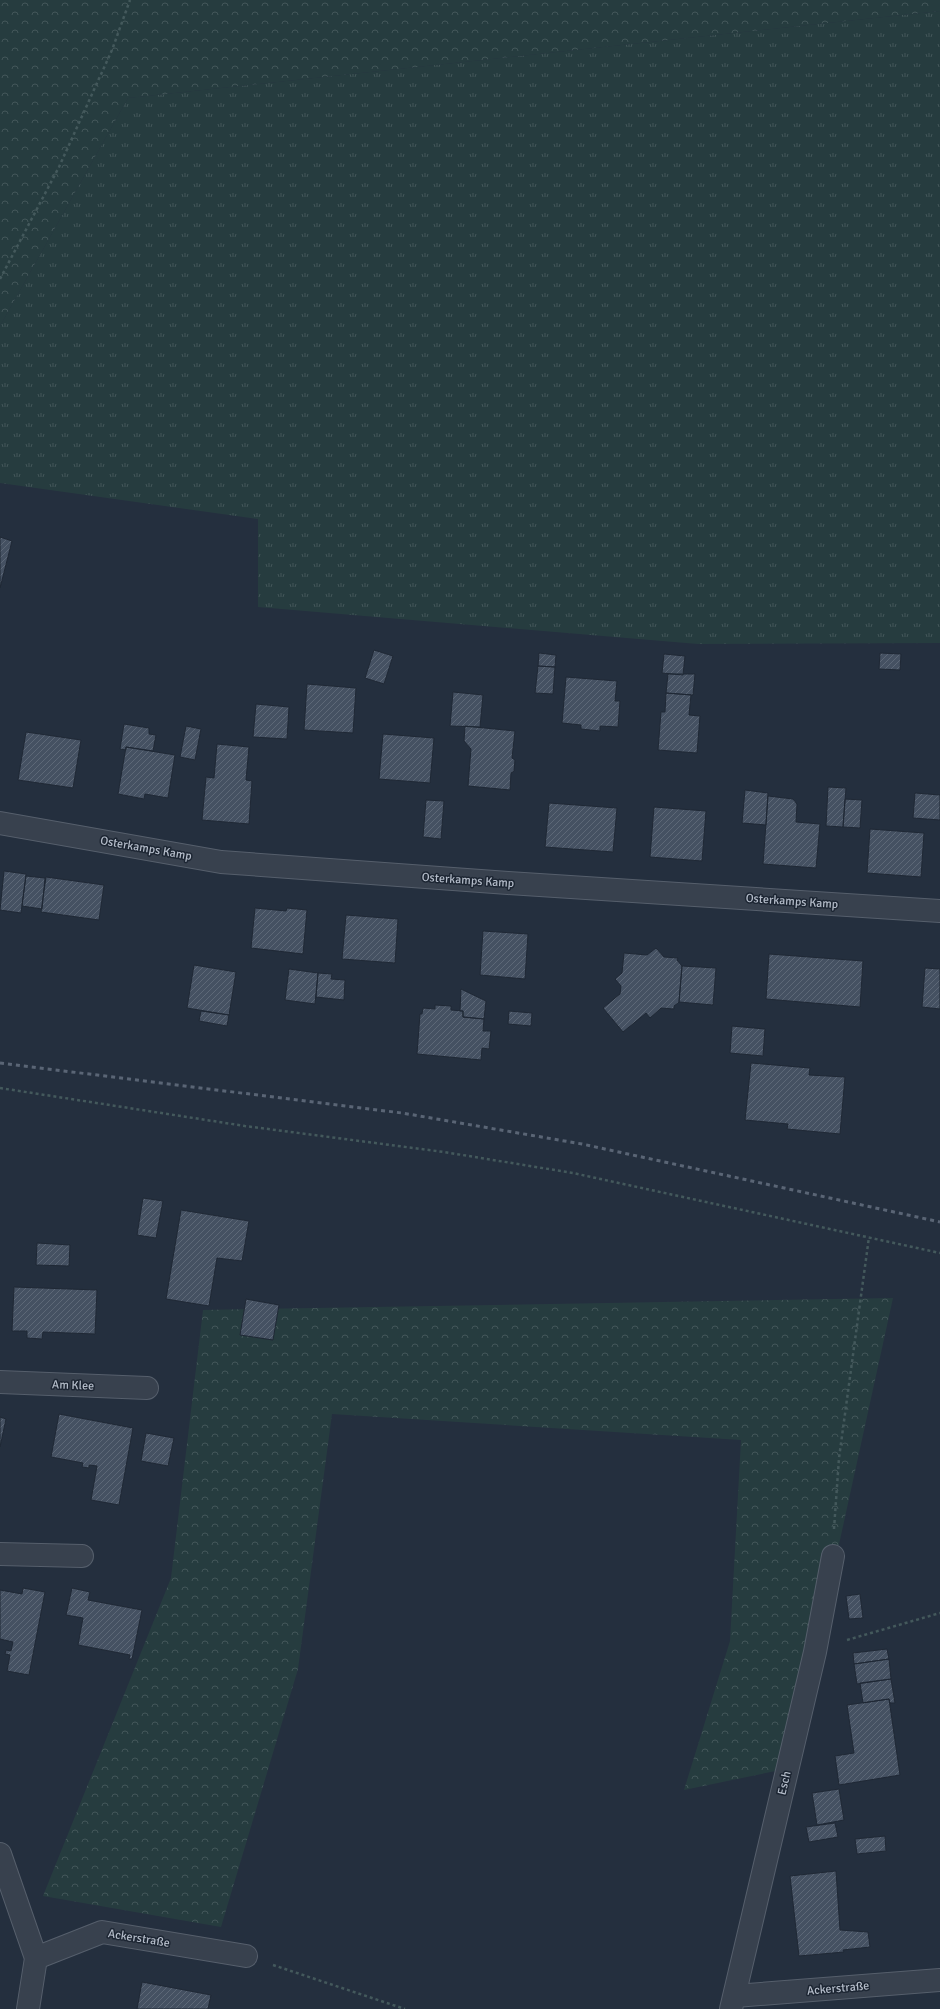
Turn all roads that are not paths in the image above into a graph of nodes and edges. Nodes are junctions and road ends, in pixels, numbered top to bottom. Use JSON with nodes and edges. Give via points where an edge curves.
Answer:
{"nodes":[{"id":1,"x":0,"y":823,"type":"edge"},
{"id":2,"x":940,"y":911,"type":"edge"},
{"id":3,"x":0,"y":1382,"type":"edge"},
{"id":4,"x":147,"y":1388,"type":"dead end"},
{"id":5,"x":0,"y":1554,"type":"edge"},
{"id":6,"x":82,"y":1556,"type":"dead end"},
{"id":7,"x":833,"y":1556,"type":"road end"},
{"id":8,"x":0,"y":1854,"type":"edge"},
{"id":9,"x":246,"y":1956,"type":"road end"},
{"id":10,"x":36,"y":1958,"type":"junction"},
{"id":11,"x":940,"y":1980,"type":"edge"},
{"id":12,"x":733,"y":2002,"type":"edge"},
{"id":13,"x":28,"y":2009,"type":"edge"}],
"edges":[{"from":1,"to":2,"type":"street","name":"Osterkamps Kamp","via":[[221,862]]},
{"from":3,"to":4,"type":"street","name":"Am Klee"},
{"from":5,"to":6,"type":"street"},
{"from":7,"to":12,"type":"street","name":"Esch","via":[[814,1652]]},
{"from":8,"to":10,"type":"street"},
{"from":9,"to":10,"type":"street","name":"Ackerstraße","via":[[102,1932]]},
{"from":10,"to":13,"type":"street"},
{"from":11,"to":12,"type":"street","name":"Ackerstraße"}]}
